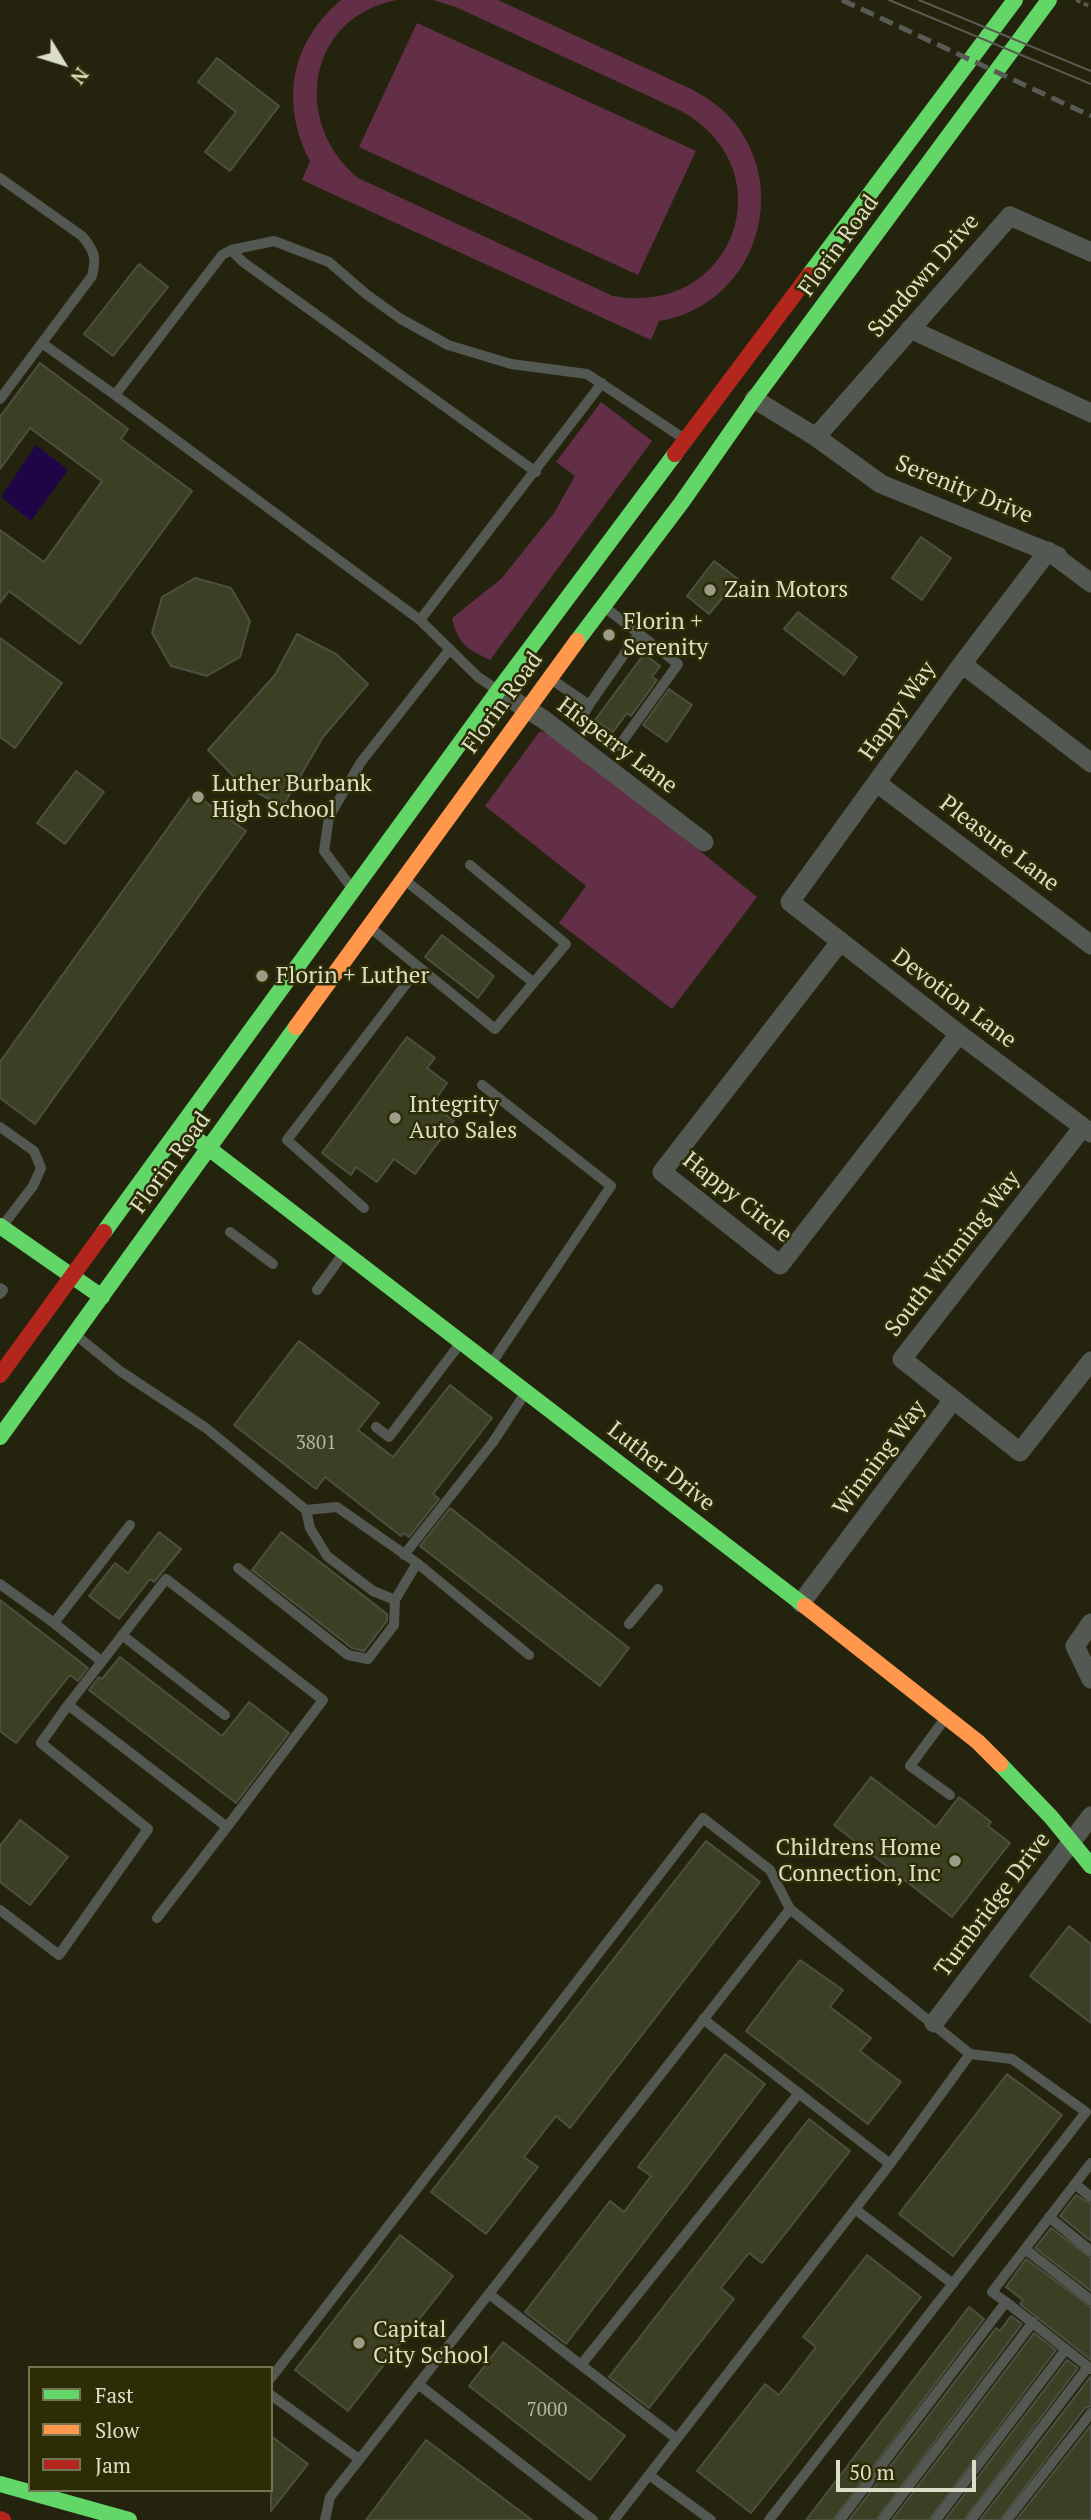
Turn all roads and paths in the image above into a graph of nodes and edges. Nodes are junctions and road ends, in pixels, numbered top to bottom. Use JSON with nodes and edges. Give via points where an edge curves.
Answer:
{"nodes":[{"id":1,"x":1015,"y":0,"type":"edge"},
{"id":2,"x":1049,"y":0,"type":"edge"},
{"id":3,"x":1076,"y":0,"type":"edge"},
{"id":4,"x":1091,"y":7,"type":"edge"},
{"id":5,"x":0,"y":178,"type":"edge"},
{"id":6,"x":231,"y":250,"type":"junction"},
{"id":7,"x":1091,"y":252,"type":"edge"},
{"id":8,"x":910,"y":329,"type":"junction"},
{"id":9,"x":43,"y":344,"type":"junction"},
{"id":10,"x":752,"y":352,"type":"junction"},
{"id":11,"x":602,"y":383,"type":"junction"},
{"id":12,"x":115,"y":395,"type":"junction"},
{"id":13,"x":0,"y":399,"type":"edge"},
{"id":14,"x":754,"y":400,"type":"junction"},
{"id":15,"x":1091,"y":413,"type":"edge"},
{"id":16,"x":816,"y":437,"type":"junction"},
{"id":17,"x":686,"y":440,"type":"junction"},
{"id":18,"x":536,"y":472,"type":"junction"},
{"id":19,"x":1048,"y":551,"type":"junction"},
{"id":20,"x":1091,"y":571,"type":"edge"},
{"id":21,"x":1091,"y":583,"type":"edge"},
{"id":22,"x":603,"y":607,"type":"junction"},
{"id":23,"x":420,"y":620,"type":"junction"},
{"id":24,"x":639,"y":633,"type":"junction"},
{"id":25,"x":450,"y":649,"type":"junction"},
{"id":26,"x":962,"y":664,"type":"junction"},
{"id":27,"x":550,"y":678,"type":"junction"},
{"id":28,"x":498,"y":691,"type":"junction"},
{"id":29,"x":589,"y":705,"type":"junction"},
{"id":30,"x":525,"y":710,"type":"junction"},
{"id":31,"x":1091,"y":763,"type":"edge"},
{"id":32,"x":877,"y":783,"type":"junction"},
{"id":33,"x":704,"y":842,"type":"dead end"},
{"id":34,"x":470,"y":865,"type":"dead end"},
{"id":35,"x":404,"y":879,"type":"junction"},
{"id":36,"x":353,"y":890,"type":"junction"},
{"id":37,"x":790,"y":902,"type":"joint"},
{"id":38,"x":369,"y":926,"type":"junction"},
{"id":39,"x":840,"y":942,"type":"junction"},
{"id":40,"x":1091,"y":945,"type":"edge"},
{"id":41,"x":419,"y":967,"type":"junction"},
{"id":42,"x":534,"y":984,"type":"junction"},
{"id":43,"x":959,"y":1034,"type":"junction"},
{"id":44,"x":482,"y":1085,"type":"dead end"},
{"id":45,"x":0,"y":1127,"type":"edge"},
{"id":46,"x":181,"y":1127,"type":"junction"},
{"id":47,"x":1087,"y":1130,"type":"edge"},
{"id":48,"x":210,"y":1148,"type":"junction"},
{"id":49,"x":364,"y":1208,"type":"dead end"},
{"id":50,"x":1,"y":1227,"type":"edge"},
{"id":51,"x":230,"y":1232,"type":"dead end"},
{"id":52,"x":345,"y":1252,"type":"junction"},
{"id":53,"x":273,"y":1264,"type":"dead end"},
{"id":54,"x":71,"y":1277,"type":"junction"},
{"id":55,"x":0,"y":1288,"type":"edge"},
{"id":56,"x":317,"y":1290,"type":"dead end"},
{"id":57,"x":0,"y":1294,"type":"edge"},
{"id":58,"x":102,"y":1297,"type":"junction"},
{"id":59,"x":74,"y":1334,"type":"junction"},
{"id":60,"x":462,"y":1342,"type":"junction"},
{"id":61,"x":1091,"y":1361,"type":"edge"},
{"id":62,"x":491,"y":1364,"type":"junction"},
{"id":63,"x":0,"y":1375,"type":"edge"},
{"id":64,"x":526,"y":1392,"type":"junction"},
{"id":65,"x":953,"y":1401,"type":"junction"},
{"id":66,"x":376,"y":1427,"type":"dead end"},
{"id":67,"x":0,"y":1437,"type":"edge"},
{"id":68,"x":306,"y":1510,"type":"junction"},
{"id":69,"x":130,"y":1525,"type":"dead end"},
{"id":70,"x":404,"y":1555,"type":"junction"},
{"id":71,"x":417,"y":1563,"type":"junction"},
{"id":72,"x":238,"y":1568,"type":"dead end"},
{"id":73,"x":0,"y":1584,"type":"edge"},
{"id":74,"x":658,"y":1589,"type":"dead end"},
{"id":75,"x":395,"y":1600,"type":"junction"},
{"id":76,"x":801,"y":1603,"type":"junction"},
{"id":77,"x":54,"y":1623,"type":"junction"},
{"id":78,"x":629,"y":1623,"type":"dead end"},
{"id":79,"x":1091,"y":1623,"type":"edge"},
{"id":80,"x":122,"y":1635,"type":"junction"},
{"id":81,"x":529,"y":1655,"type":"dead end"},
{"id":82,"x":101,"y":1661,"type":"junction"},
{"id":83,"x":1091,"y":1679,"type":"edge"},
{"id":84,"x":68,"y":1705,"type":"junction"},
{"id":85,"x":225,"y":1715,"type":"dead end"},
{"id":86,"x":946,"y":1717,"type":"junction"},
{"id":87,"x":950,"y":1795,"type":"dead end"},
{"id":88,"x":1091,"y":1816,"type":"edge"},
{"id":89,"x":228,"y":1827,"type":"junction"},
{"id":90,"x":1070,"y":1843,"type":"junction"},
{"id":91,"x":1091,"y":1866,"type":"edge"},
{"id":92,"x":790,"y":1909,"type":"junction"},
{"id":93,"x":0,"y":1910,"type":"edge"},
{"id":94,"x":157,"y":1918,"type":"dead end"},
{"id":95,"x":704,"y":2019,"type":"junction"},
{"id":96,"x":934,"y":2023,"type":"junction"},
{"id":97,"x":970,"y":2054,"type":"junction"},
{"id":98,"x":799,"y":2093,"type":"junction"},
{"id":99,"x":1091,"y":2163,"type":"edge"},
{"id":100,"x":890,"y":2164,"type":"junction"},
{"id":101,"x":1075,"y":2184,"type":"junction"},
{"id":102,"x":1091,"y":2197,"type":"edge"},
{"id":103,"x":855,"y":2210,"type":"junction"},
{"id":104,"x":1049,"y":2217,"type":"junction"},
{"id":105,"x":1025,"y":2249,"type":"junction"},
{"id":106,"x":1091,"y":2251,"type":"edge"},
{"id":107,"x":953,"y":2284,"type":"junction"},
{"id":108,"x":489,"y":2294,"type":"junction"},
{"id":109,"x":1091,"y":2300,"type":"edge"},
{"id":110,"x":1006,"y":2302,"type":"junction"},
{"id":111,"x":1032,"y":2322,"type":"junction"},
{"id":112,"x":1066,"y":2349,"type":"junction"},
{"id":113,"x":581,"y":2365,"type":"junction"},
{"id":114,"x":1090,"y":2368,"type":"edge"},
{"id":115,"x":273,"y":2375,"type":"edge"},
{"id":116,"x":418,"y":2385,"type":"junction"},
{"id":117,"x":273,"y":2396,"type":"edge"},
{"id":118,"x":1091,"y":2413,"type":"edge"},
{"id":119,"x":677,"y":2440,"type":"junction"},
{"id":120,"x":359,"y":2459,"type":"junction"},
{"id":121,"x":649,"y":2474,"type":"junction"},
{"id":122,"x":0,"y":2484,"type":"edge"},
{"id":123,"x":28,"y":2492,"type":"edge"},
{"id":124,"x":29,"y":2492,"type":"edge"},
{"id":125,"x":129,"y":2520,"type":"edge"},
{"id":126,"x":324,"y":2520,"type":"edge"},
{"id":127,"x":593,"y":2520,"type":"edge"},
{"id":128,"x":614,"y":2520,"type":"edge"},
{"id":129,"x":711,"y":2520,"type":"edge"},
{"id":130,"x":769,"y":2520,"type":"edge"},
{"id":131,"x":840,"y":2520,"type":"edge"},
{"id":132,"x":883,"y":2520,"type":"edge"},
{"id":133,"x":936,"y":2520,"type":"edge"},
{"id":134,"x":971,"y":2520,"type":"edge"},
{"id":135,"x":1007,"y":2520,"type":"edge"}],
"edges":[{"from":1,"to":10,"type":"main road","name":"Florin Road"},
{"from":2,"to":14,"type":"main road","name":"Florin Road"},
{"from":3,"to":4,"type":"path"},
{"from":5,"to":9,"type":"lane","via":[[93,248],[92,276]]},
{"from":6,"to":11,"type":"lane","via":[[274,241],[329,262],[401,319],[448,345],[510,364],[587,374]]},
{"from":6,"to":12,"type":"lane","via":[[195,287]]},
{"from":6,"to":18,"type":"lane"},
{"from":7,"to":8,"type":"street","name":"Sundown Drive","via":[[1010,216]]},
{"from":8,"to":15,"type":"street"},
{"from":8,"to":16,"type":"street","name":"Sundown Drive"},
{"from":9,"to":12,"type":"lane"},
{"from":9,"to":13,"type":"lane"},
{"from":10,"to":14,"type":"main road"},
{"from":10,"to":17,"type":"main road","name":"Florin Road"},
{"from":11,"to":17,"type":"lane"},
{"from":11,"to":18,"type":"lane"},
{"from":12,"to":23,"type":"lane"},
{"from":14,"to":16,"type":"street","name":"Serenity Drive"},
{"from":14,"to":22,"type":"main road","name":"Florin Road"},
{"from":16,"to":19,"type":"street","name":"Serenity Drive","via":[[881,484]]},
{"from":17,"to":28,"type":"main road","name":"Florin Road"},
{"from":18,"to":23,"type":"lane"},
{"from":19,"to":20,"type":"street","name":"Serenity Drive"},
{"from":19,"to":21,"type":"street"},
{"from":19,"to":26,"type":"street","name":"Happy Way"},
{"from":22,"to":24,"type":"lane"},
{"from":22,"to":27,"type":"main road","name":"Florin Road"},
{"from":23,"to":25,"type":"lane"},
{"from":24,"to":29,"type":"lane"},
{"from":24,"to":29,"type":"lane","via":[[678,664],[619,746],[581,719]]},
{"from":25,"to":28,"type":"lane"},
{"from":25,"to":36,"type":"lane","via":[[361,762],[329,817],[324,851]]},
{"from":26,"to":31,"type":"street"},
{"from":26,"to":32,"type":"street","name":"Happy Way"},
{"from":27,"to":29,"type":"lane"},
{"from":27,"to":30,"type":"main road","name":"Florin Road"},
{"from":28,"to":30,"type":"street","name":"Hisperry Lane"},
{"from":28,"to":36,"type":"main road","name":"Florin Road"},
{"from":30,"to":33,"type":"street","name":"Hisperry Lane"},
{"from":30,"to":35,"type":"main road","name":"Florin Road"},
{"from":32,"to":37,"type":"street","name":"Happy Way"},
{"from":32,"to":40,"type":"street","name":"Pleasure Lane"},
{"from":34,"to":42,"type":"lane","via":[[566,944]]},
{"from":35,"to":38,"type":"main road","name":"Florin Road"},
{"from":35,"to":42,"type":"lane"},
{"from":36,"to":46,"type":"main road","name":"Florin Road"},
{"from":37,"to":39,"type":"street","name":"Devotion Lane"},
{"from":38,"to":41,"type":"lane"},
{"from":38,"to":48,"type":"main road","name":"Florin Road"},
{"from":39,"to":43,"type":"street","name":"Devotion Lane"},
{"from":39,"to":43,"type":"street","name":"Happy Circle","via":[[662,1172],[780,1265]]},
{"from":41,"to":42,"type":"lane","via":[[495,1030]]},
{"from":41,"to":49,"type":"lane","via":[[287,1140]]},
{"from":43,"to":47,"type":"street","name":"Devotion Lane"},
{"from":44,"to":62,"type":"lane","via":[[611,1186]]},
{"from":45,"to":50,"type":"lane","via":[[34,1152],[41,1168]]},
{"from":46,"to":48,"type":"main road","name":"Luther Drive"},
{"from":46,"to":54,"type":"main road","name":"Florin Road"},
{"from":47,"to":65,"type":"street","name":"South Winning Way","via":[[902,1359]]},
{"from":48,"to":52,"type":"main road","name":"Luther Drive"},
{"from":48,"to":58,"type":"main road","name":"Florin Road"},
{"from":50,"to":54,"type":"main road"},
{"from":51,"to":53,"type":"lane"},
{"from":52,"to":56,"type":"lane"},
{"from":52,"to":60,"type":"main road","name":"Luther Drive"},
{"from":54,"to":58,"type":"main road"},
{"from":54,"to":63,"type":"main road","name":"Florin Road"},
{"from":55,"to":57,"type":"lane"},
{"from":58,"to":59,"type":"main road","name":"Florin Road"},
{"from":59,"to":67,"type":"main road","name":"Florin Road"},
{"from":59,"to":68,"type":"lane","via":[[206,1428]]},
{"from":60,"to":62,"type":"main road","name":"Luther Drive"},
{"from":60,"to":66,"type":"lane","via":[[389,1437]]},
{"from":61,"to":65,"type":"street","name":"Winning Way","via":[[1020,1452]]},
{"from":62,"to":64,"type":"main road","name":"Luther Drive"},
{"from":64,"to":70,"type":"lane","via":[[493,1442]]},
{"from":64,"to":76,"type":"main road","name":"Luther Drive"},
{"from":65,"to":76,"type":"street","name":"Winning Way"},
{"from":68,"to":70,"type":"lane","via":[[337,1507]]},
{"from":68,"to":75,"type":"lane","via":[[310,1528],[327,1556],[373,1591]]},
{"from":69,"to":77,"type":"lane"},
{"from":70,"to":71,"type":"lane"},
{"from":71,"to":75,"type":"lane"},
{"from":71,"to":81,"type":"lane"},
{"from":72,"to":75,"type":"lane","via":[[348,1655],[368,1659],[394,1625]]},
{"from":73,"to":77,"type":"lane"},
{"from":74,"to":78,"type":"lane"},
{"from":76,"to":86,"type":"main road","name":"Luther Drive"},
{"from":77,"to":82,"type":"lane"},
{"from":79,"to":83,"type":"street","via":[[1075,1646]]},
{"from":80,"to":82,"type":"lane"},
{"from":80,"to":85,"type":"lane"},
{"from":80,"to":89,"type":"lane","via":[[166,1579],[323,1700]]},
{"from":82,"to":84,"type":"lane"},
{"from":84,"to":89,"type":"lane"},
{"from":84,"to":93,"type":"lane","via":[[41,1743],[148,1829],[59,1955]]},
{"from":86,"to":87,"type":"lane","via":[[910,1766]]},
{"from":86,"to":90,"type":"main road","name":"Luther Drive","via":[[1011,1774]]},
{"from":88,"to":90,"type":"street","name":"Turnbridge Drive"},
{"from":89,"to":94,"type":"lane"},
{"from":90,"to":91,"type":"main road","name":"Luther Drive"},
{"from":90,"to":96,"type":"street","name":"Turnbridge Drive"},
{"from":92,"to":95,"type":"lane"},
{"from":92,"to":96,"type":"lane"},
{"from":92,"to":115,"type":"lane","via":[[770,1870],[703,1818]]},
{"from":95,"to":98,"type":"lane"},
{"from":95,"to":108,"type":"lane"},
{"from":96,"to":97,"type":"lane"},
{"from":97,"to":100,"type":"lane"},
{"from":97,"to":107,"type":"lane","via":[[1012,2059],[1086,2112]]},
{"from":98,"to":100,"type":"lane"},
{"from":98,"to":113,"type":"lane"},
{"from":99,"to":101,"type":"lane"},
{"from":100,"to":103,"type":"lane"},
{"from":101,"to":102,"type":"lane"},
{"from":101,"to":104,"type":"lane"},
{"from":103,"to":107,"type":"lane"},
{"from":103,"to":119,"type":"lane"},
{"from":104,"to":105,"type":"lane"},
{"from":104,"to":106,"type":"lane"},
{"from":105,"to":109,"type":"lane"},
{"from":105,"to":110,"type":"lane","via":[[992,2292]]},
{"from":107,"to":130,"type":"lane"},
{"from":108,"to":113,"type":"lane"},
{"from":108,"to":116,"type":"lane"},
{"from":110,"to":111,"type":"lane"},
{"from":110,"to":131,"type":"lane"},
{"from":111,"to":112,"type":"lane"},
{"from":111,"to":132,"type":"lane"},
{"from":112,"to":114,"type":"lane"},
{"from":112,"to":133,"type":"lane"},
{"from":113,"to":119,"type":"lane"},
{"from":114,"to":134,"type":"lane"},
{"from":116,"to":120,"type":"lane"},
{"from":116,"to":127,"type":"lane"},
{"from":117,"to":120,"type":"lane"},
{"from":118,"to":135,"type":"lane"},
{"from":119,"to":121,"type":"lane"},
{"from":120,"to":126,"type":"lane","via":[[330,2497]]},
{"from":121,"to":128,"type":"lane"},
{"from":121,"to":129,"type":"lane"},
{"from":122,"to":123,"type":"main road"},
{"from":124,"to":125,"type":"main road"}]}
